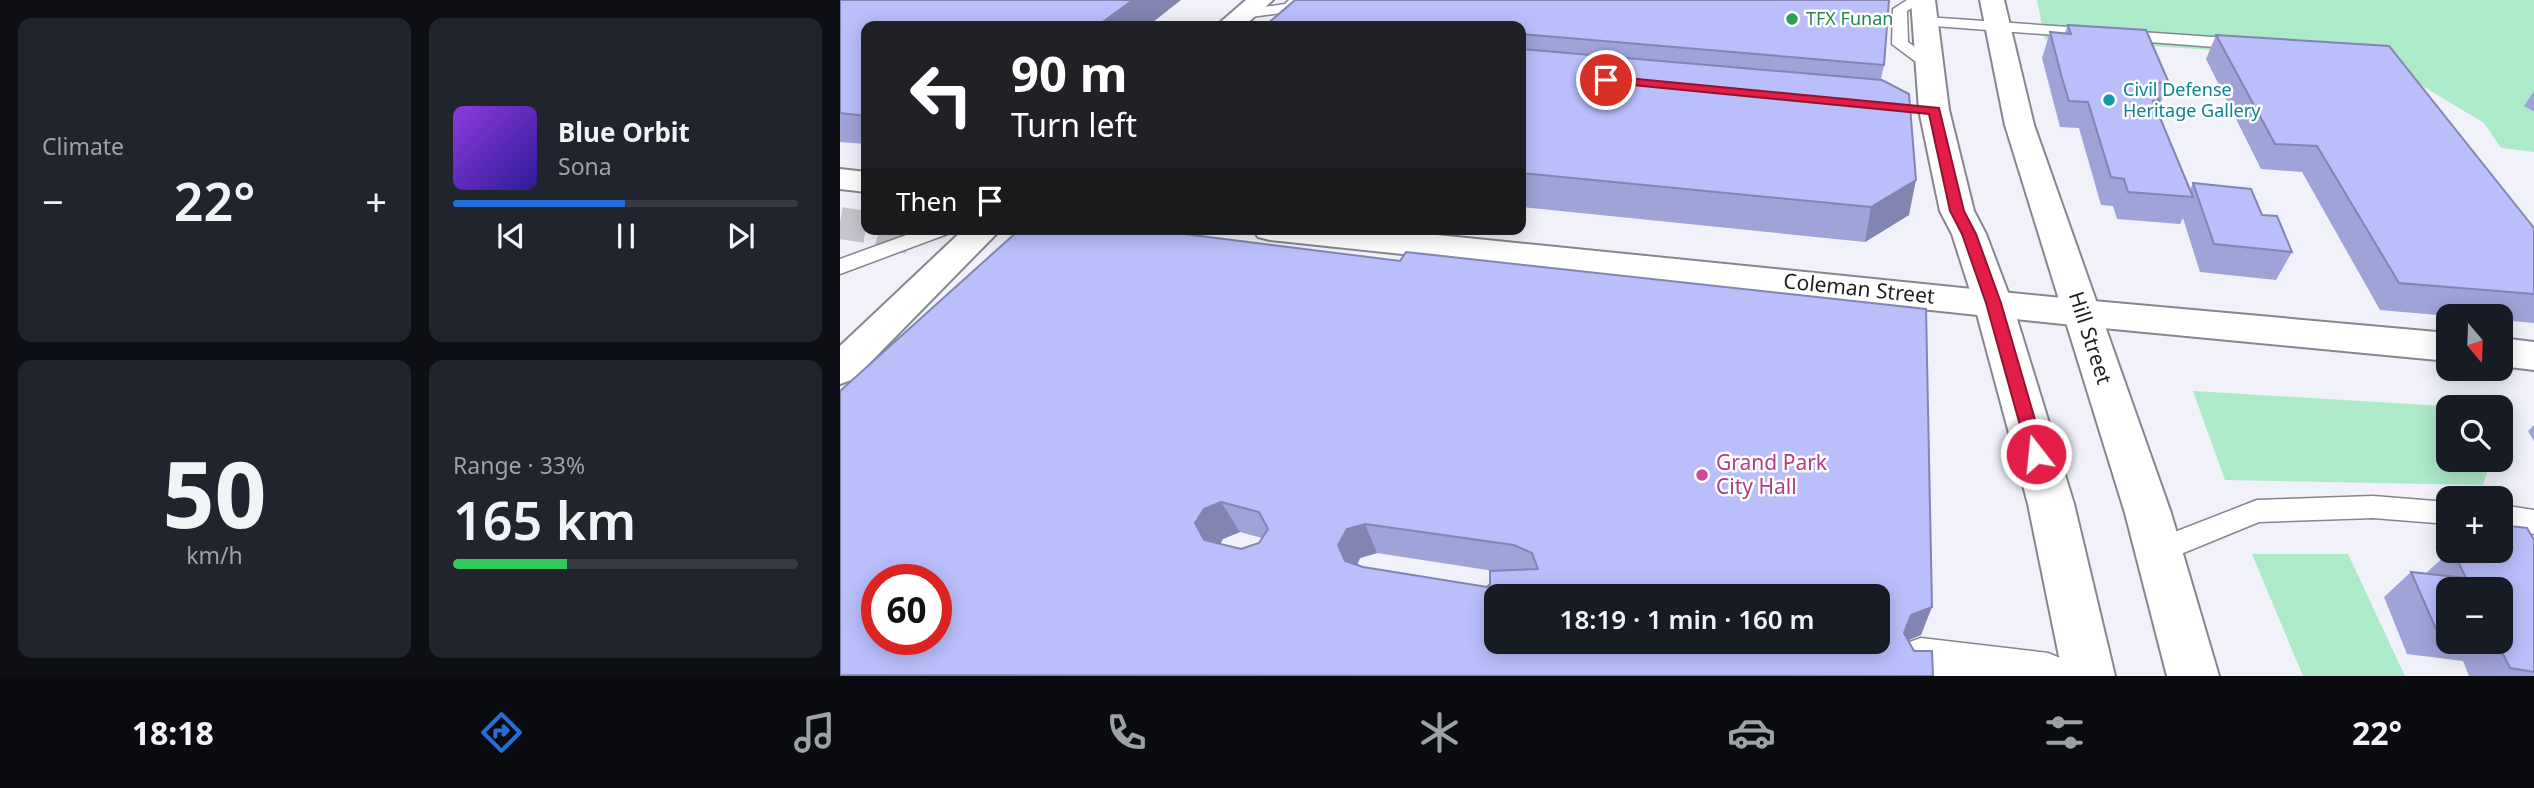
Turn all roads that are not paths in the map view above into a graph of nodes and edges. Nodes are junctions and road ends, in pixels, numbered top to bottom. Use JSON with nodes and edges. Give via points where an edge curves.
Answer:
{"nodes":[{"id":1,"x":1298,"y":0,"type":"edge"},
{"id":2,"x":1922,"y":7,"type":"edge"},
{"id":3,"x":1995,"y":13,"type":"edge"},
{"id":4,"x":1244,"y":14,"type":"edge"},
{"id":5,"x":2245,"y":44,"type":"edge"},
{"id":6,"x":840,"y":179,"type":"edge"},
{"id":7,"x":861,"y":181,"type":"edge"},
{"id":8,"x":927,"y":235,"type":"edge"},
{"id":9,"x":978,"y":235,"type":"edge"},
{"id":10,"x":1329,"y":235,"type":"edge"},
{"id":11,"x":840,"y":267,"type":"edge"},
{"id":12,"x":1993,"y":303,"type":"junction"},
{"id":13,"x":2082,"y":313,"type":"junction"},
{"id":14,"x":2436,"y":346,"type":"edge"},
{"id":15,"x":2513,"y":353,"type":"edge"},
{"id":16,"x":2534,"y":356,"type":"edge"},
{"id":17,"x":840,"y":369,"type":"edge"},
{"id":18,"x":2436,"y":512,"type":"edge"},
{"id":19,"x":2513,"y":517,"type":"edge"},
{"id":20,"x":2534,"y":522,"type":"edge"},
{"id":21,"x":2159,"y":551,"type":"junction"},
{"id":22,"x":1921,"y":660,"type":"edge"},
{"id":23,"x":2048,"y":676,"type":"edge"},
{"id":24,"x":2089,"y":676,"type":"edge"},
{"id":25,"x":2193,"y":676,"type":"edge"}],
"edges":[{"from":1,"to":4,"type":"lane","via":[[1289,8]]},
{"from":2,"to":3,"type":"lane"},
{"from":2,"to":12,"type":"main road","via":[[1930,65],[1925,110]]},
{"from":3,"to":5,"type":"lane"},
{"from":3,"to":13,"type":"main road","name":"Hill Street","via":[[2025,144],[2053,214]]},
{"from":6,"to":7,"type":"main road"},
{"from":8,"to":11,"type":"lane"},
{"from":9,"to":17,"type":"main road"},
{"from":10,"to":12,"type":"main road","name":"Coleman Street"},
{"from":12,"to":13,"type":"main road","name":"Coleman Street"},
{"from":12,"to":24,"type":"main road","via":[[2051,504]]},
{"from":13,"to":14,"type":"main road","name":"Coleman Street"},
{"from":13,"to":21,"type":"main road","name":"Hill Street"},
{"from":15,"to":16,"type":"main road"},
{"from":18,"to":21,"type":"lane","via":[[2374,507],[2257,511]]},
{"from":19,"to":20,"type":"lane"},
{"from":21,"to":25,"type":"main road","name":"Hill Street"},
{"from":22,"to":23,"type":"street"}]}
